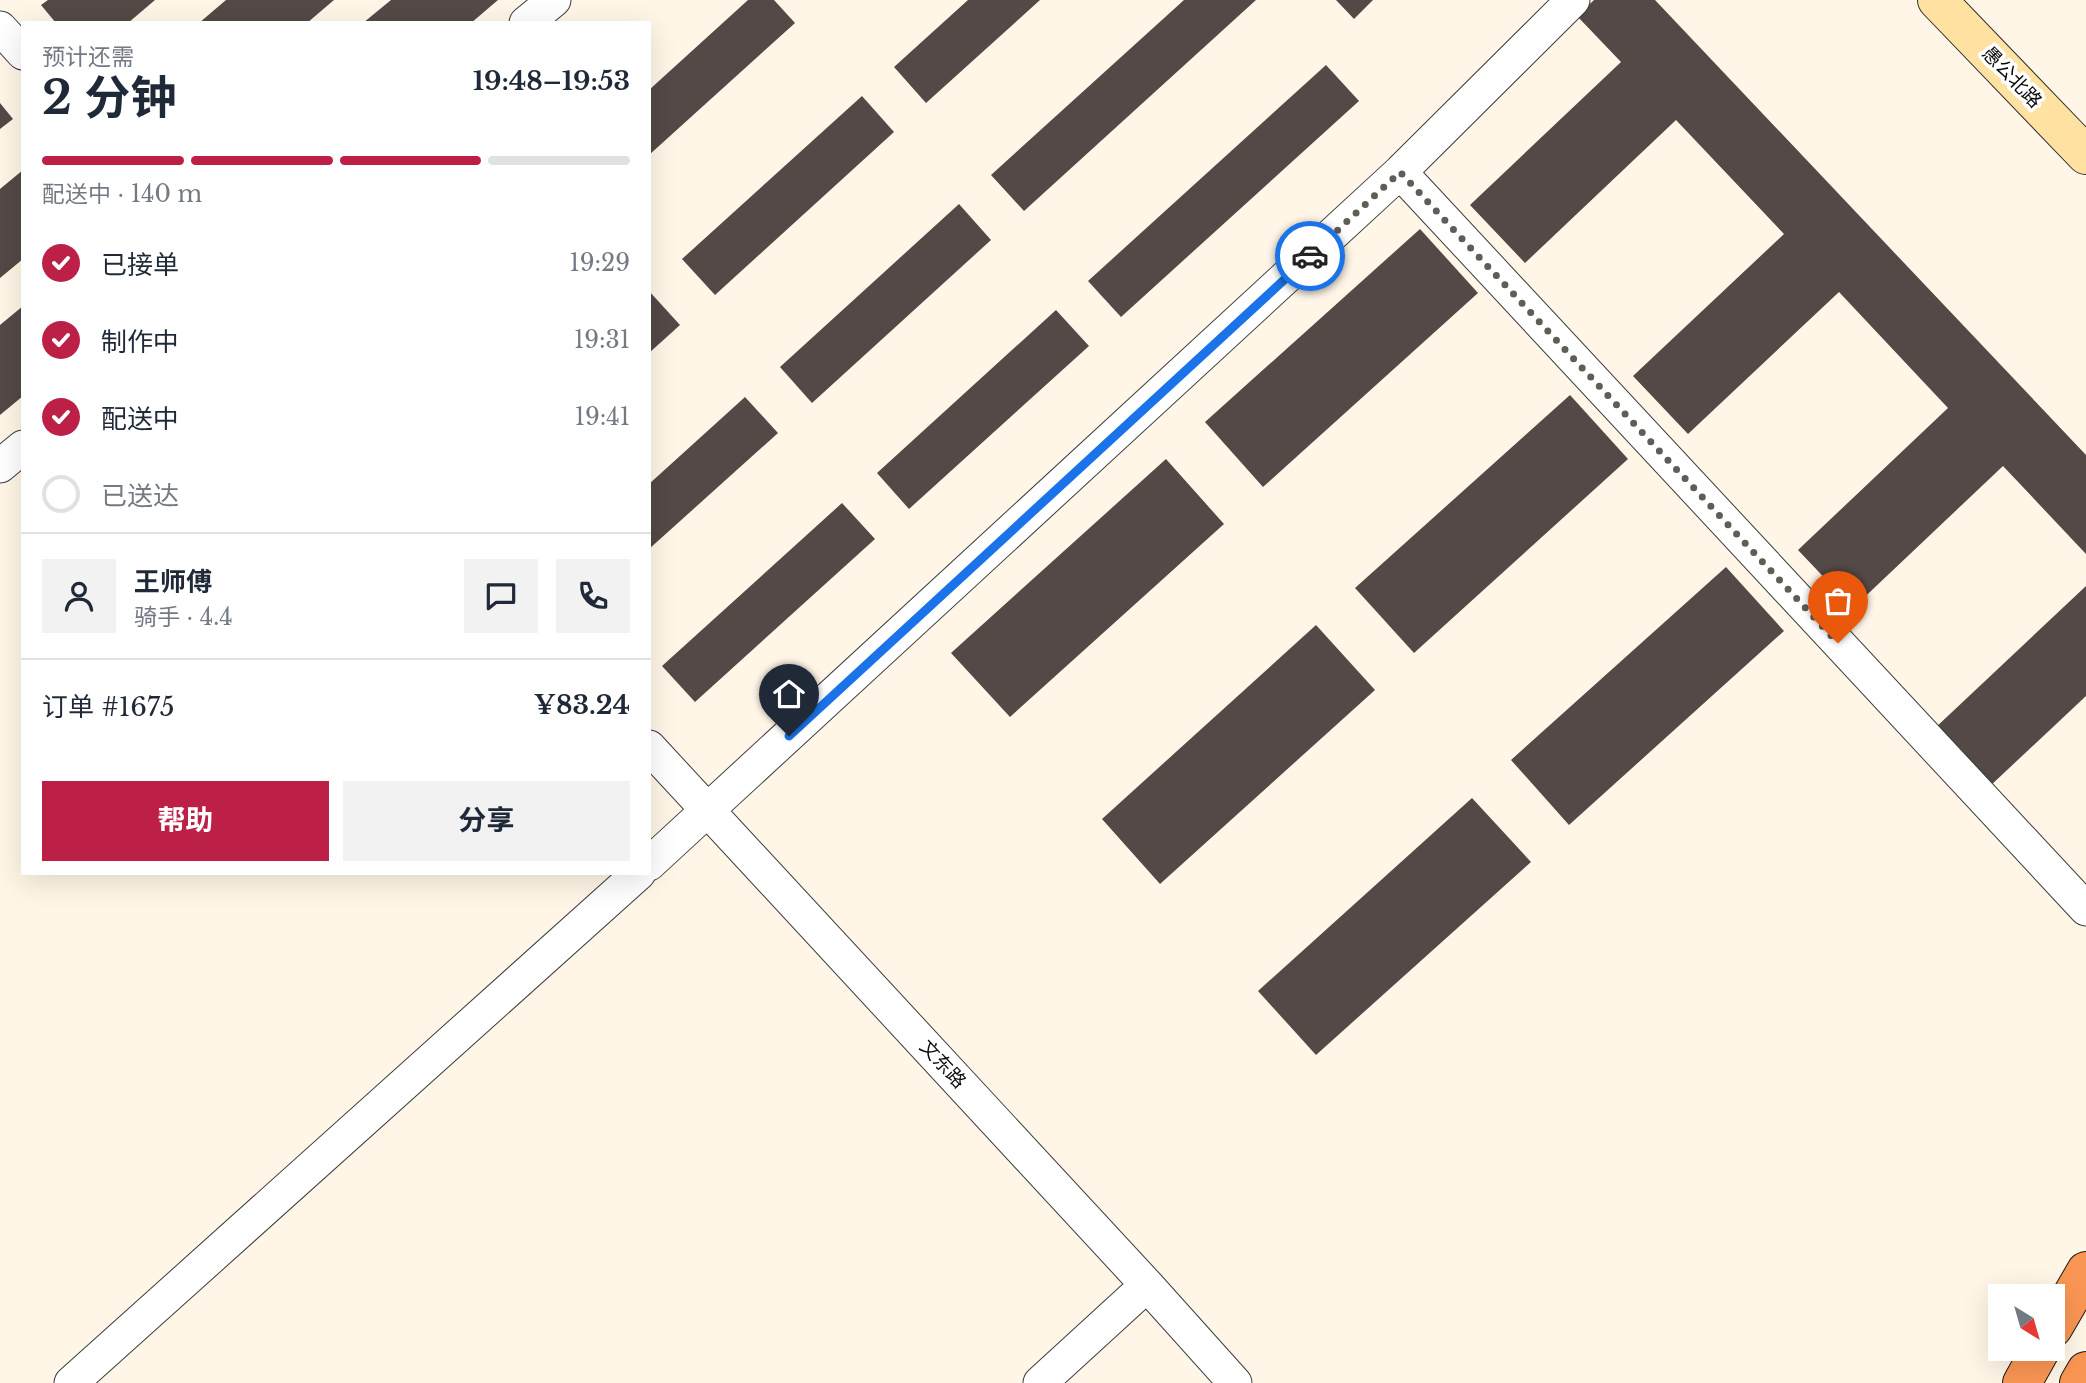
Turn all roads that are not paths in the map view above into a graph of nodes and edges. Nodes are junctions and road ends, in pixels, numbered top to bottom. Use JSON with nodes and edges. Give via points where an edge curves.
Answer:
{"nodes":[{"id":1,"x":554,"y":0,"type":"edge"},
{"id":2,"x":1573,"y":0,"type":"edge"},
{"id":3,"x":1937,"y":0,"type":"edge"},
{"id":4,"x":528,"y":21,"type":"edge"},
{"id":5,"x":0,"y":28,"type":"edge"},
{"id":6,"x":21,"y":51,"type":"edge"},
{"id":7,"x":2086,"y":155,"type":"edge"},
{"id":8,"x":1400,"y":172,"type":"junction"},
{"id":9,"x":21,"y":449,"type":"edge"},
{"id":10,"x":0,"y":466,"type":"edge"},
{"id":11,"x":651,"y":749,"type":"edge"},
{"id":12,"x":708,"y":811,"type":"junction"},
{"id":13,"x":651,"y":862,"type":"edge"},
{"id":14,"x":637,"y":875,"type":"edge"},
{"id":15,"x":2086,"y":909,"type":"edge"},
{"id":16,"x":2086,"y":1270,"type":"edge"},
{"id":17,"x":1147,"y":1285,"type":"junction"},
{"id":18,"x":2065,"y":1307,"type":"edge"},
{"id":19,"x":2033,"y":1362,"type":"edge"},
{"id":20,"x":2086,"y":1371,"type":"edge"},
{"id":21,"x":71,"y":1383,"type":"edge"},
{"id":22,"x":1040,"y":1383,"type":"edge"},
{"id":23,"x":1235,"y":1383,"type":"edge"},
{"id":24,"x":2021,"y":1383,"type":"edge"},
{"id":25,"x":2079,"y":1383,"type":"edge"}],
"edges":[{"from":1,"to":4,"type":"street"},
{"from":2,"to":8,"type":"street"},
{"from":3,"to":7,"type":"main road","name":"愚公北路"},
{"from":5,"to":6,"type":"street"},
{"from":8,"to":12,"type":"street"},
{"from":8,"to":15,"type":"street"},
{"from":9,"to":10,"type":"street"},
{"from":11,"to":12,"type":"street","name":"文东路"},
{"from":12,"to":13,"type":"street"},
{"from":12,"to":17,"type":"street","name":"文东路"},
{"from":14,"to":21,"type":"street"},
{"from":16,"to":18,"type":"highway"},
{"from":17,"to":22,"type":"street"},
{"from":17,"to":23,"type":"street","name":"文东路"},
{"from":19,"to":24,"type":"highway"},
{"from":20,"to":25,"type":"highway"}]}
